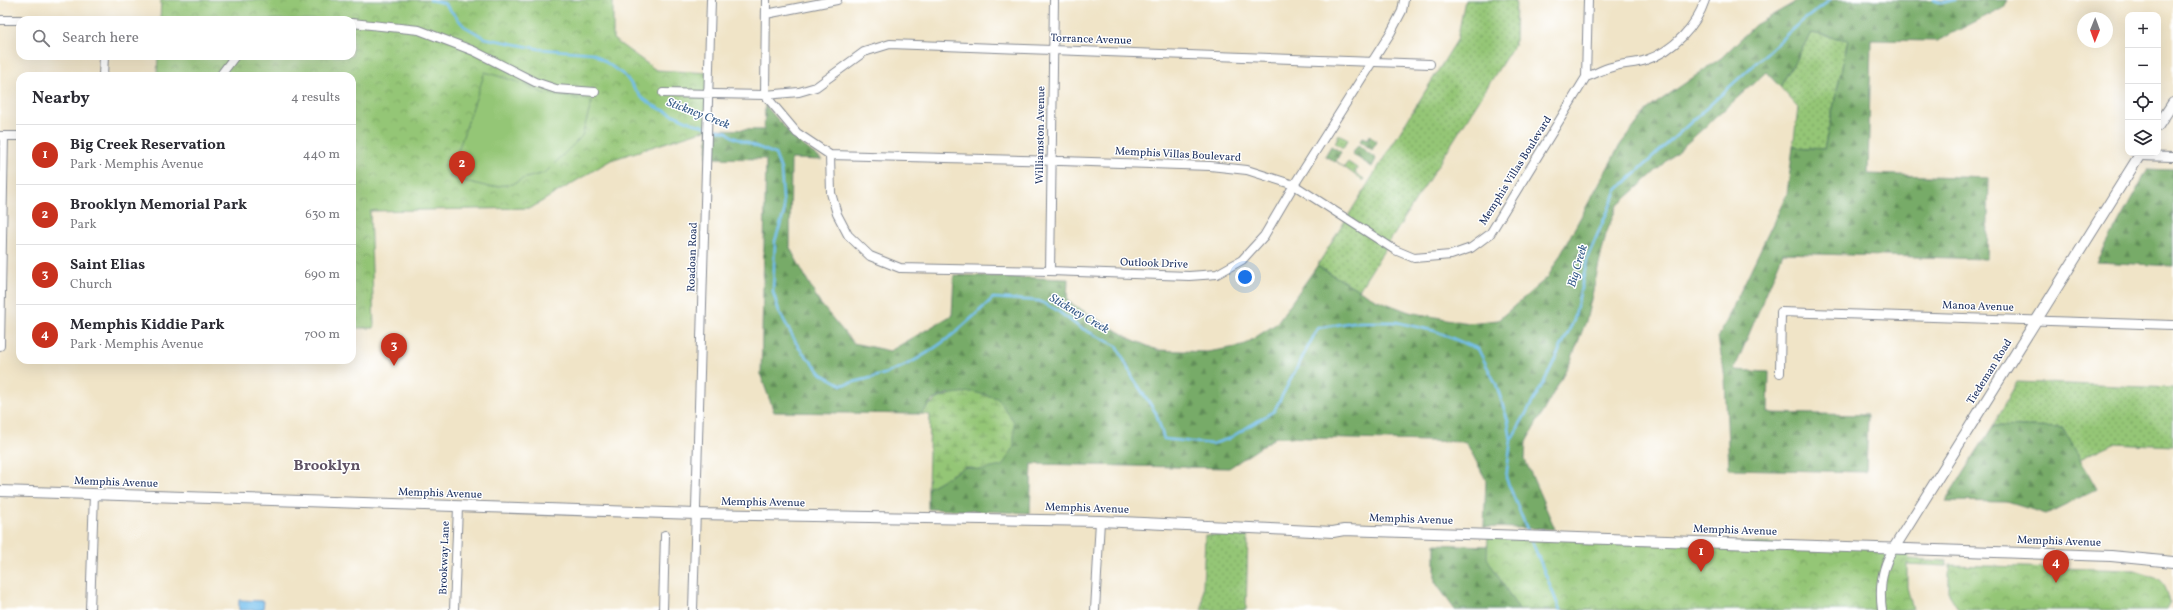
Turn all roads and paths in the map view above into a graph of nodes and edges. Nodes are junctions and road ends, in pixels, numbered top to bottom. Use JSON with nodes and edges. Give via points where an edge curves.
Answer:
{"nodes":[{"id":1,"x":711,"y":0,"type":"edge"},
{"id":2,"x":766,"y":0,"type":"edge"},
{"id":3,"x":837,"y":0,"type":"edge"},
{"id":4,"x":1054,"y":0,"type":"edge"},
{"id":5,"x":1404,"y":0,"type":"edge"},
{"id":6,"x":1588,"y":0,"type":"edge"},
{"id":7,"x":1705,"y":0,"type":"edge"},
{"id":8,"x":766,"y":14,"type":"junction"},
{"id":9,"x":0,"y":20,"type":"edge"},
{"id":10,"x":16,"y":20,"type":"edge"},
{"id":11,"x":356,"y":23,"type":"edge"},
{"id":12,"x":1054,"y":50,"type":"junction"},
{"id":13,"x":104,"y":60,"type":"edge"},
{"id":14,"x":232,"y":60,"type":"edge"},
{"id":15,"x":1373,"y":61,"type":"junction"},
{"id":16,"x":1430,"y":64,"type":"dead end"},
{"id":17,"x":103,"y":72,"type":"edge"},
{"id":18,"x":223,"y":72,"type":"edge"},
{"id":19,"x":1586,"y":77,"type":"junction"},
{"id":20,"x":595,"y":92,"type":"dead end"},
{"id":21,"x":663,"y":93,"type":"dead end"},
{"id":22,"x":710,"y":94,"type":"junction"},
{"id":23,"x":766,"y":95,"type":"junction"},
{"id":24,"x":2173,"y":103,"type":"edge"},
{"id":25,"x":2161,"y":121,"type":"edge"},
{"id":26,"x":2,"y":136,"type":"edge"},
{"id":27,"x":16,"y":136,"type":"edge"},
{"id":28,"x":830,"y":155,"type":"junction"},
{"id":29,"x":2161,"y":155,"type":"edge"},
{"id":30,"x":2139,"y":156,"type":"edge"},
{"id":31,"x":2173,"y":156,"type":"edge"},
{"id":32,"x":1052,"y":160,"type":"junction"},
{"id":33,"x":1294,"y":185,"type":"junction"},
{"id":34,"x":1,"y":249,"type":"edge"},
{"id":35,"x":1050,"y":271,"type":"junction"},
{"id":36,"x":2037,"y":320,"type":"junction"},
{"id":37,"x":2173,"y":325,"type":"edge"},
{"id":38,"x":0,"y":346,"type":"edge"},
{"id":39,"x":1780,"y":373,"type":"dead end"},
{"id":40,"x":0,"y":491,"type":"edge"},
{"id":41,"x":94,"y":494,"type":"junction"},
{"id":42,"x":458,"y":507,"type":"junction"},
{"id":43,"x":696,"y":514,"type":"junction"},
{"id":44,"x":1100,"y":521,"type":"junction"},
{"id":45,"x":665,"y":535,"type":"dead end"},
{"id":46,"x":1894,"y":548,"type":"junction"},
{"id":47,"x":2173,"y":562,"type":"edge"},
{"id":48,"x":90,"y":610,"type":"edge"},
{"id":49,"x":454,"y":610,"type":"edge"},
{"id":50,"x":663,"y":610,"type":"edge"},
{"id":51,"x":693,"y":610,"type":"edge"},
{"id":52,"x":1096,"y":610,"type":"edge"},
{"id":53,"x":1882,"y":610,"type":"edge"}],
"edges":[{"from":1,"to":22,"type":"street","name":"Roadoan Road"},
{"from":2,"to":8,"type":"street"},
{"from":3,"to":8,"type":"street"},
{"from":4,"to":12,"type":"street","name":"Williamston Avenue"},
{"from":5,"to":15,"type":"street","name":"Outlook Drive","via":[[1391,32]]},
{"from":6,"to":19,"type":"street"},
{"from":7,"to":19,"type":"street","via":[[1689,30],[1672,47],[1646,60],[1613,66]]},
{"from":8,"to":23,"type":"street"},
{"from":9,"to":10,"type":"street"},
{"from":11,"to":20,"type":"street","via":[[419,30],[474,51],[535,82],[556,89]]},
{"from":12,"to":15,"type":"street","name":"Torrance Avenue"},
{"from":12,"to":23,"type":"street","name":"Torrance Avenue","via":[[890,44],[864,52],[816,87],[799,92]]},
{"from":12,"to":32,"type":"street","name":"Williamston Avenue"},
{"from":13,"to":17,"type":"street"},
{"from":14,"to":18,"type":"street"},
{"from":15,"to":16,"type":"street","name":"Torrance Avenue"},
{"from":15,"to":33,"type":"street","name":"Outlook Drive"},
{"from":19,"to":33,"type":"street","name":"Memphis Villas Boulevard","via":[[1490,234],[1471,248],[1451,255],[1414,258],[1395,250]]},
{"from":21,"to":22,"type":"street"},
{"from":22,"to":23,"type":"street"},
{"from":22,"to":43,"type":"street","name":"Roadoan Road"},
{"from":23,"to":28,"type":"street","via":[[797,133]]},
{"from":24,"to":25,"type":"main road"},
{"from":26,"to":27,"type":"street"},
{"from":26,"to":34,"type":"street"},
{"from":28,"to":32,"type":"street","name":"Memphis Villas Boulevard"},
{"from":28,"to":35,"type":"street","name":"Outlook Drive","via":[[831,193],[837,214],[848,235],[870,256],[900,268]]},
{"from":29,"to":31,"type":"street"},
{"from":30,"to":36,"type":"main road","name":"Tiedeman Road"},
{"from":32,"to":33,"type":"street","name":"Memphis Villas Boulevard","via":[[1240,169]]},
{"from":32,"to":35,"type":"street","name":"Williamston Avenue"},
{"from":33,"to":35,"type":"street","name":"Outlook Drive","via":[[1264,236],[1242,260],[1217,274],[1189,276]]},
{"from":34,"to":38,"type":"street"},
{"from":36,"to":37,"type":"street","name":"Manoa Avenue"},
{"from":36,"to":39,"type":"street","name":"Manoa Avenue","via":[[1782,312]]},
{"from":36,"to":46,"type":"main road","name":"Tiedeman Road"},
{"from":40,"to":41,"type":"main road","name":"Memphis Avenue"},
{"from":41,"to":42,"type":"main road","name":"Memphis Avenue"},
{"from":41,"to":48,"type":"street"},
{"from":42,"to":43,"type":"main road","name":"Memphis Avenue"},
{"from":42,"to":49,"type":"street","name":"Brookway Lane"},
{"from":43,"to":44,"type":"main road","name":"Memphis Avenue"},
{"from":43,"to":51,"type":"street","name":"Roadoan Road"},
{"from":44,"to":46,"type":"main road","name":"Memphis Avenue","via":[[1333,532],[1344,530]]},
{"from":44,"to":52,"type":"street"},
{"from":45,"to":50,"type":"street"},
{"from":46,"to":47,"type":"main road","name":"Memphis Avenue","via":[[2130,556]]},
{"from":46,"to":53,"type":"street","name":"Tiedeman Road","via":[[1886,561],[1881,594]]}]}
